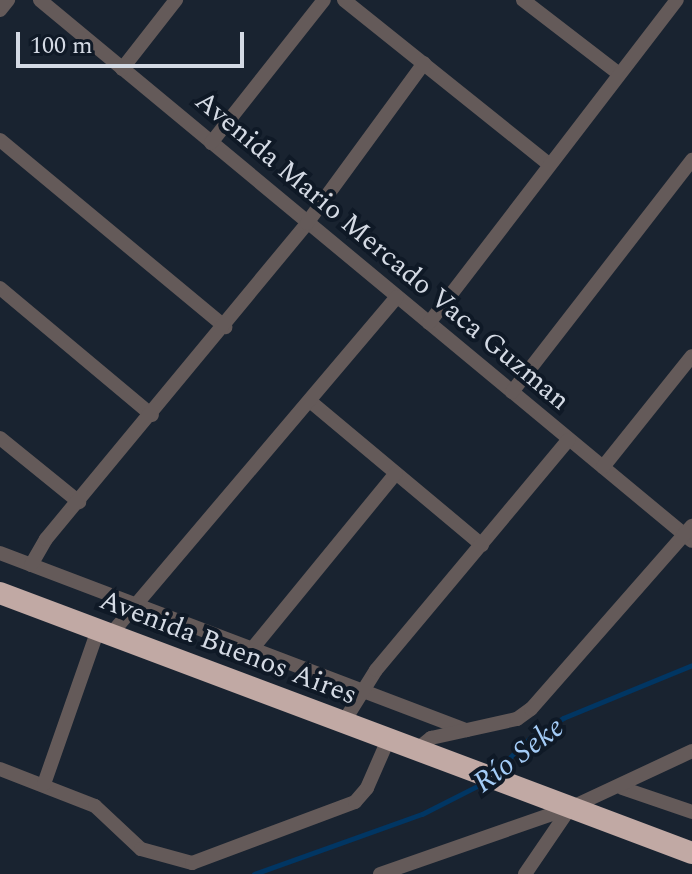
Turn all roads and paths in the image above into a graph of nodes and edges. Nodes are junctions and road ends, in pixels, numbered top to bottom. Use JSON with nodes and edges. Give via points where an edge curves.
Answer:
{"nodes":[{"id":1,"x":8,"y":0,"type":"edge"},
{"id":2,"x":40,"y":0,"type":"edge"},
{"id":3,"x":176,"y":0,"type":"edge"},
{"id":4,"x":324,"y":0,"type":"edge"},
{"id":5,"x":344,"y":0,"type":"edge"},
{"id":6,"x":523,"y":0,"type":"edge"},
{"id":7,"x":677,"y":0,"type":"edge"},
{"id":8,"x":0,"y":10,"type":"edge"},
{"id":9,"x":424,"y":63,"type":"junction"},
{"id":10,"x":122,"y":69,"type":"junction"},
{"id":11,"x":619,"y":74,"type":"junction"},
{"id":12,"x":0,"y":140,"type":"edge"},
{"id":13,"x":211,"y":143,"type":"junction"},
{"id":14,"x":692,"y":160,"type":"edge"},
{"id":15,"x":549,"y":164,"type":"junction"},
{"id":16,"x":307,"y":223,"type":"junction"},
{"id":17,"x":0,"y":288,"type":"edge"},
{"id":18,"x":397,"y":297,"type":"junction"},
{"id":19,"x":429,"y":323,"type":"junction"},
{"id":20,"x":225,"y":327,"type":"junction"},
{"id":21,"x":692,"y":356,"type":"edge"},
{"id":22,"x":512,"y":392,"type":"junction"},
{"id":23,"x":311,"y":402,"type":"junction"},
{"id":24,"x":152,"y":415,"type":"junction"},
{"id":25,"x":0,"y":438,"type":"edge"},
{"id":26,"x":568,"y":440,"type":"junction"},
{"id":27,"x":603,"y":467,"type":"junction"},
{"id":28,"x":396,"y":473,"type":"junction"},
{"id":29,"x":79,"y":502,"type":"junction"},
{"id":30,"x":690,"y":534,"type":"edge"},
{"id":31,"x":482,"y":545,"type":"junction"},
{"id":32,"x":0,"y":553,"type":"edge"},
{"id":33,"x":31,"y":565,"type":"junction"},
{"id":34,"x":0,"y":593,"type":"edge"},
{"id":35,"x":133,"y":607,"type":"junction"},
{"id":36,"x":104,"y":632,"type":"junction"},
{"id":37,"x":252,"y":649,"type":"junction"},
{"id":38,"x":364,"y":689,"type":"junction"},
{"id":39,"x":343,"y":723,"type":"junction"},
{"id":40,"x":467,"y":730,"type":"junction"},
{"id":41,"x":388,"y":740,"type":"junction"},
{"id":42,"x":692,"y":751,"type":"edge"},
{"id":43,"x":425,"y":754,"type":"junction"},
{"id":44,"x":0,"y":769,"type":"edge"},
{"id":45,"x":44,"y":784,"type":"junction"},
{"id":46,"x":622,"y":788,"type":"junction"},
{"id":47,"x":570,"y":808,"type":"junction"},
{"id":48,"x":692,"y":812,"type":"edge"},
{"id":49,"x":692,"y":853,"type":"edge"},
{"id":50,"x":380,"y":874,"type":"edge"},
{"id":51,"x":525,"y":874,"type":"edge"}],
"edges":[{"from":1,"to":8,"type":"street"},
{"from":2,"to":10,"type":"street","name":"Avenida Mario Mercado Vaca Guzman"},
{"from":3,"to":10,"type":"street"},
{"from":4,"to":13,"type":"street"},
{"from":5,"to":9,"type":"street"},
{"from":6,"to":11,"type":"street"},
{"from":7,"to":11,"type":"street"},
{"from":9,"to":15,"type":"street"},
{"from":9,"to":16,"type":"street"},
{"from":10,"to":13,"type":"street","name":"Avenida Mario Mercado Vaca Guzman"},
{"from":11,"to":15,"type":"street"},
{"from":12,"to":20,"type":"street"},
{"from":13,"to":16,"type":"street","name":"Avenida Mario Mercado Vaca Guzman"},
{"from":14,"to":22,"type":"street"},
{"from":15,"to":19,"type":"street"},
{"from":16,"to":18,"type":"street","name":"Avenida Mario Mercado Vaca Guzman"},
{"from":16,"to":20,"type":"street"},
{"from":17,"to":24,"type":"street"},
{"from":18,"to":19,"type":"street","name":"Avenida Mario Mercado Vaca Guzman"},
{"from":18,"to":23,"type":"street"},
{"from":19,"to":22,"type":"street","name":"Avenida Mario Mercado Vaca Guzman"},
{"from":20,"to":24,"type":"street"},
{"from":21,"to":27,"type":"street"},
{"from":22,"to":26,"type":"street","name":"Avenida Mario Mercado Vaca Guzman"},
{"from":23,"to":28,"type":"street"},
{"from":23,"to":35,"type":"street"},
{"from":24,"to":29,"type":"street"},
{"from":25,"to":29,"type":"street"},
{"from":26,"to":27,"type":"street","name":"Avenida Mario Mercado Vaca Guzman"},
{"from":26,"to":31,"type":"street"},
{"from":27,"to":30,"type":"street","name":"Avenida Mario Mercado Vaca Guzman"},
{"from":28,"to":31,"type":"street"},
{"from":28,"to":37,"type":"street"},
{"from":29,"to":33,"type":"street"},
{"from":30,"to":40,"type":"street","via":[[531,709],[517,719]]},
{"from":31,"to":38,"type":"street"},
{"from":32,"to":33,"type":"street"},
{"from":33,"to":35,"type":"street"},
{"from":34,"to":36,"type":"highway","name":"Avenida Buenos Aires"},
{"from":35,"to":36,"type":"street"},
{"from":35,"to":37,"type":"street"},
{"from":36,"to":39,"type":"highway","name":"Avenida Buenos Aires"},
{"from":36,"to":45,"type":"street"},
{"from":37,"to":38,"type":"street"},
{"from":38,"to":39,"type":"street"},
{"from":38,"to":40,"type":"street"},
{"from":39,"to":41,"type":"highway","name":"Avenida Buenos Aires"},
{"from":40,"to":43,"type":"street","via":[[431,738]]},
{"from":41,"to":43,"type":"highway","name":"Avenida Buenos Aires"},
{"from":41,"to":45,"type":"street","via":[[355,802],[192,863],[141,849],[95,806]]},
{"from":42,"to":46,"type":"street"},
{"from":43,"to":47,"type":"highway","name":"Avenida Buenos Aires"},
{"from":44,"to":45,"type":"street"},
{"from":46,"to":47,"type":"street"},
{"from":46,"to":48,"type":"street"},
{"from":47,"to":49,"type":"highway"},
{"from":47,"to":50,"type":"street"},
{"from":47,"to":51,"type":"street"}]}
